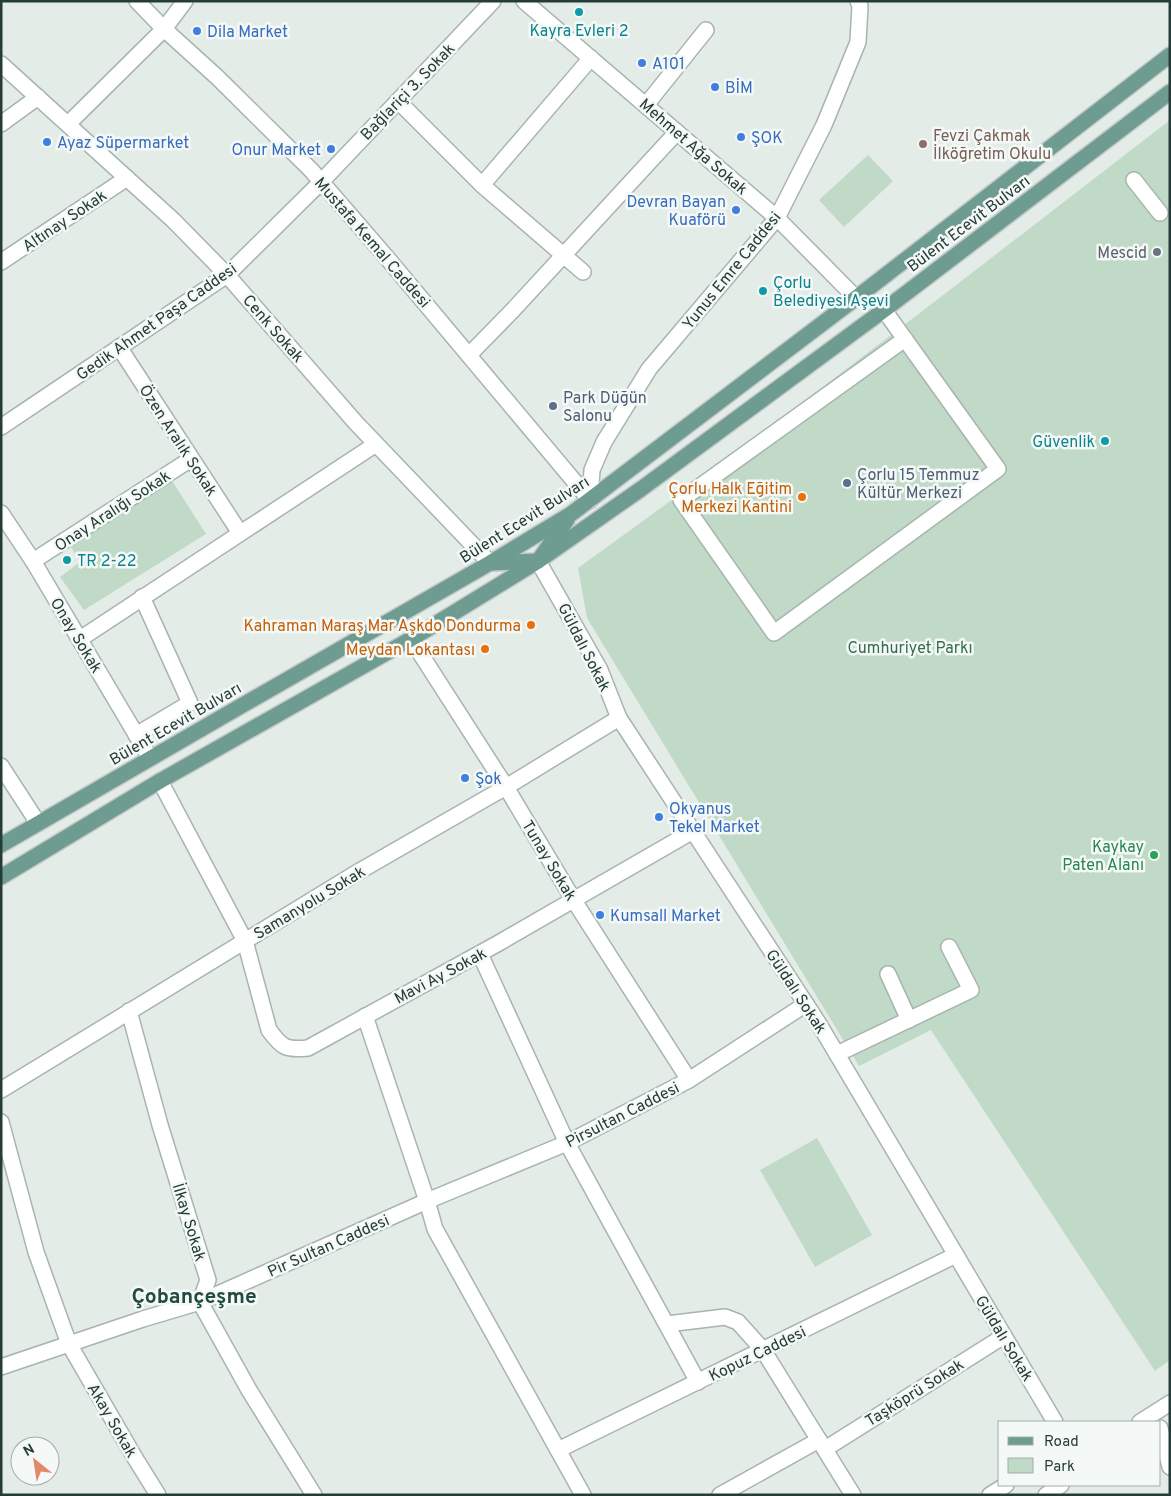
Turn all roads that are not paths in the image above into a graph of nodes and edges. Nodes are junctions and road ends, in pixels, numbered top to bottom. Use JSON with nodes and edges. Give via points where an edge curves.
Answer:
{"nodes":[{"id":1,"x":137,"y":1,"type":"edge"},
{"id":2,"x":185,"y":1,"type":"edge"},
{"id":3,"x":493,"y":1,"type":"edge"},
{"id":4,"x":524,"y":1,"type":"edge"},
{"id":5,"x":862,"y":3,"type":"edge"},
{"id":6,"x":164,"y":29,"type":"junction"},
{"id":7,"x":706,"y":30,"type":"dead end"},
{"id":8,"x":1170,"y":55,"type":"edge"},
{"id":9,"x":591,"y":58,"type":"junction"},
{"id":10,"x":1,"y":64,"type":"edge"},
{"id":11,"x":1170,"y":92,"type":"edge"},
{"id":12,"x":38,"y":97,"type":"junction"},
{"id":13,"x":398,"y":101,"type":"junction"},
{"id":14,"x":646,"y":105,"type":"junction"},
{"id":15,"x":1,"y":124,"type":"edge"},
{"id":16,"x":68,"y":124,"type":"junction"},
{"id":17,"x":677,"y":132,"type":"junction"},
{"id":18,"x":127,"y":178,"type":"junction"},
{"id":19,"x":1134,"y":180,"type":"dead end"},
{"id":20,"x":321,"y":182,"type":"junction"},
{"id":21,"x":482,"y":185,"type":"junction"},
{"id":22,"x":1160,"y":213,"type":"dead end"},
{"id":23,"x":777,"y":218,"type":"junction"},
{"id":24,"x":563,"y":255,"type":"junction"},
{"id":25,"x":1,"y":262,"type":"edge"},
{"id":26,"x":583,"y":272,"type":"dead end"},
{"id":27,"x":228,"y":275,"type":"junction"},
{"id":28,"x":856,"y":298,"type":"junction"},
{"id":29,"x":884,"y":310,"type":"junction"},
{"id":30,"x":905,"y":339,"type":"junction"},
{"id":31,"x":119,"y":347,"type":"junction"},
{"id":32,"x":469,"y":355,"type":"junction"},
{"id":33,"x":1,"y":426,"type":"edge"},
{"id":34,"x":376,"y":444,"type":"junction"},
{"id":35,"x":191,"y":459,"type":"junction"},
{"id":36,"x":590,"y":500,"type":"junction"},
{"id":37,"x":1,"y":513,"type":"edge"},
{"id":38,"x":571,"y":514,"type":"junction"},
{"id":39,"x":603,"y":517,"type":"junction"},
{"id":40,"x":240,"y":533,"type":"junction"},
{"id":41,"x":33,"y":561,"type":"junction"},
{"id":42,"x":538,"y":561,"type":"junction"},
{"id":43,"x":490,"y":563,"type":"junction"},
{"id":44,"x":504,"y":582,"type":"junction"},
{"id":45,"x":142,"y":597,"type":"junction"},
{"id":46,"x":80,"y":639,"type":"junction"},
{"id":47,"x":411,"y":639,"type":"junction"},
{"id":48,"x":619,"y":718,"type":"junction"},
{"id":49,"x":136,"y":734,"type":"junction"},
{"id":50,"x":150,"y":758,"type":"junction"},
{"id":51,"x":1,"y":766,"type":"edge"},
{"id":52,"x":160,"y":781,"type":"junction"},
{"id":53,"x":506,"y":787,"type":"junction"},
{"id":54,"x":38,"y":823,"type":"junction"},
{"id":55,"x":693,"y":831,"type":"junction"},
{"id":56,"x":1,"y":845,"type":"edge"},
{"id":57,"x":1,"y":877,"type":"edge"},
{"id":58,"x":573,"y":899,"type":"junction"},
{"id":59,"x":245,"y":941,"type":"junction"},
{"id":60,"x":950,"y":947,"type":"dead end"},
{"id":61,"x":480,"y":954,"type":"junction"},
{"id":62,"x":888,"y":974,"type":"dead end"},
{"id":63,"x":806,"y":1004,"type":"junction"},
{"id":64,"x":129,"y":1011,"type":"junction"},
{"id":65,"x":365,"y":1016,"type":"junction"},
{"id":66,"x":908,"y":1020,"type":"junction"},
{"id":67,"x":837,"y":1054,"type":"junction"},
{"id":68,"x":689,"y":1080,"type":"junction"},
{"id":69,"x":1,"y":1090,"type":"edge"},
{"id":70,"x":1,"y":1122,"type":"edge"},
{"id":71,"x":567,"y":1143,"type":"junction"},
{"id":72,"x":427,"y":1201,"type":"junction"},
{"id":73,"x":956,"y":1255,"type":"junction"},
{"id":74,"x":200,"y":1302,"type":"junction"},
{"id":75,"x":667,"y":1324,"type":"junction"},
{"id":76,"x":1004,"y":1336,"type":"junction"},
{"id":77,"x":69,"y":1344,"type":"junction"},
{"id":78,"x":763,"y":1350,"type":"junction"},
{"id":79,"x":1,"y":1367,"type":"edge"},
{"id":80,"x":698,"y":1382,"type":"junction"},
{"id":81,"x":1170,"y":1403,"type":"edge"},
{"id":82,"x":1054,"y":1421,"type":"edge"},
{"id":83,"x":1142,"y":1421,"type":"edge"},
{"id":84,"x":1163,"y":1426,"type":"edge"},
{"id":85,"x":822,"y":1444,"type":"junction"},
{"id":86,"x":558,"y":1450,"type":"junction"},
{"id":87,"x":1170,"y":1467,"type":"edge"},
{"id":88,"x":1004,"y":1486,"type":"edge"},
{"id":89,"x":1059,"y":1486,"type":"edge"},
{"id":90,"x":158,"y":1495,"type":"edge"},
{"id":91,"x":314,"y":1495,"type":"edge"},
{"id":92,"x":583,"y":1495,"type":"edge"},
{"id":93,"x":720,"y":1495,"type":"edge"},
{"id":94,"x":853,"y":1495,"type":"edge"},
{"id":95,"x":990,"y":1495,"type":"edge"},
{"id":96,"x":1046,"y":1495,"type":"edge"}],
"edges":[{"from":1,"to":6,"type":"street","name":"Mustafa Kemal Caddesi"},
{"from":2,"to":6,"type":"street"},
{"from":3,"to":13,"type":"street","name":"Bağlariçi 3. Sokak"},
{"from":4,"to":9,"type":"street","name":"Mehmet Ağa Sokak"},
{"from":5,"to":23,"type":"street","name":"Yunus Emre Caddesi","via":[[858,42],[824,125]]},
{"from":6,"to":16,"type":"street"},
{"from":6,"to":20,"type":"street","name":"Mustafa Kemal Caddesi","via":[[217,77]]},
{"from":7,"to":14,"type":"street"},
{"from":8,"to":28,"type":"main road","name":"Bülent Ecevit Bulvarı"},
{"from":9,"to":14,"type":"street","name":"Mehmet Ağa Sokak"},
{"from":9,"to":21,"type":"street"},
{"from":10,"to":12,"type":"street","name":"Cenk Sokak"},
{"from":11,"to":29,"type":"main road","name":"Bülent Ecevit Bulvarı"},
{"from":12,"to":15,"type":"street"},
{"from":12,"to":16,"type":"street","name":"Cenk Sokak"},
{"from":13,"to":20,"type":"street","name":"Bağlariçi 3. Sokak"},
{"from":13,"to":21,"type":"street"},
{"from":14,"to":17,"type":"street","name":"Mehmet Ağa Sokak"},
{"from":16,"to":18,"type":"street","name":"Cenk Sokak"},
{"from":17,"to":23,"type":"street","name":"Mehmet Ağa Sokak"},
{"from":17,"to":24,"type":"street"},
{"from":18,"to":25,"type":"street","name":"Altınay Sokak"},
{"from":18,"to":27,"type":"street","name":"Cenk Sokak"},
{"from":19,"to":22,"type":"street"},
{"from":20,"to":27,"type":"street","name":"Gedik Ahmet Paşa Caddesi"},
{"from":20,"to":32,"type":"street","name":"Mustafa Kemal Caddesi"},
{"from":21,"to":24,"type":"street"},
{"from":23,"to":28,"type":"street","name":"Mehmet Ağa Sokak"},
{"from":23,"to":36,"type":"street","name":"Yunus Emre Caddesi","via":[[649,369],[604,442],[592,470]]},
{"from":24,"to":26,"type":"street"},
{"from":24,"to":32,"type":"street"},
{"from":27,"to":31,"type":"street","name":"Gedik Ahmet Paşa Caddesi"},
{"from":27,"to":34,"type":"street","name":"Cenk Sokak"},
{"from":28,"to":36,"type":"main road","name":"Bülent Ecevit Bulvarı"},
{"from":29,"to":30,"type":"street"},
{"from":29,"to":39,"type":"main road","name":"Bülent Ecevit Bulvarı"},
{"from":30,"to":30,"type":"street","via":[[998,469],[774,632],[681,500]]},
{"from":31,"to":33,"type":"street","name":"Gedik Ahmet Paşa Caddesi"},
{"from":31,"to":35,"type":"street","name":"Özen Aralık Sokak"},
{"from":32,"to":36,"type":"street","name":"Mustafa Kemal Caddesi"},
{"from":34,"to":40,"type":"street"},
{"from":34,"to":43,"type":"street","name":"Cenk Sokak"},
{"from":35,"to":40,"type":"street","name":"Özen Aralık Sokak"},
{"from":35,"to":41,"type":"street","name":"Onay Aralığı Sokak"},
{"from":36,"to":38,"type":"main road","name":"Bülent Ecevit Bulvarı"},
{"from":36,"to":39,"type":"main road"},
{"from":37,"to":41,"type":"street","name":"Onay Sokak"},
{"from":38,"to":42,"type":"main road"},
{"from":38,"to":43,"type":"main road","name":"Bülent Ecevit Bulvarı"},
{"from":39,"to":42,"type":"main road","name":"Bülent Ecevit Bulvarı"},
{"from":40,"to":45,"type":"street"},
{"from":41,"to":46,"type":"street","name":"Onay Sokak"},
{"from":42,"to":43,"type":"main road"},
{"from":42,"to":44,"type":"main road","name":"Bülent Ecevit Bulvarı"},
{"from":42,"to":48,"type":"street","name":"Güldalı Sokak","via":[[600,670]]},
{"from":43,"to":44,"type":"main road"},
{"from":43,"to":50,"type":"main road","name":"Bülent Ecevit Bulvarı"},
{"from":44,"to":47,"type":"main road","name":"Bülent Ecevit Bulvarı"},
{"from":45,"to":46,"type":"street"},
{"from":45,"to":49,"type":"street","via":[[190,703]]},
{"from":46,"to":49,"type":"street","name":"Onay Sokak"},
{"from":47,"to":52,"type":"main road","name":"Bülent Ecevit Bulvarı"},
{"from":47,"to":53,"type":"street","name":"Tunay Sokak"},
{"from":48,"to":53,"type":"street","name":"Samanyolu Sokak"},
{"from":48,"to":55,"type":"street","name":"Güldalı Sokak"},
{"from":49,"to":50,"type":"street","name":"Onay Sokak"},
{"from":50,"to":54,"type":"main road","name":"Bülent Ecevit Bulvarı"},
{"from":51,"to":54,"type":"street"},
{"from":52,"to":57,"type":"main road","name":"Bülent Ecevit Bulvarı"},
{"from":52,"to":59,"type":"street","name":"Mavi Ay Sokak"},
{"from":53,"to":58,"type":"street","name":"Tunay Sokak"},
{"from":53,"to":59,"type":"street","name":"Samanyolu Sokak"},
{"from":54,"to":56,"type":"main road","name":"Bülent Ecevit Bulvarı"},
{"from":55,"to":58,"type":"street","name":"Mavi Ay Sokak"},
{"from":55,"to":63,"type":"street","name":"Güldalı Sokak"},
{"from":58,"to":61,"type":"street","name":"Mavi Ay Sokak"},
{"from":58,"to":68,"type":"street","name":"Tunay Sokak"},
{"from":59,"to":64,"type":"street","name":"Samanyolu Sokak"},
{"from":59,"to":65,"type":"street","name":"Mavi Ay Sokak","via":[[269,1030],[277,1042],[290,1050],[308,1048]]},
{"from":60,"to":66,"type":"street","via":[[970,990]]},
{"from":61,"to":65,"type":"street","name":"Mavi Ay Sokak"},
{"from":61,"to":71,"type":"street"},
{"from":62,"to":66,"type":"street"},
{"from":63,"to":67,"type":"street","name":"Güldalı Sokak"},
{"from":63,"to":68,"type":"street","name":"Pirsultan Caddesi"},
{"from":64,"to":69,"type":"street","name":"Samanyolu Sokak"},
{"from":64,"to":74,"type":"street","name":"İlkay Sokak","via":[[208,1280]]},
{"from":65,"to":72,"type":"street"},
{"from":66,"to":67,"type":"street"},
{"from":67,"to":73,"type":"street","name":"Güldalı Sokak"},
{"from":68,"to":71,"type":"street","name":"Pirsultan Caddesi"},
{"from":70,"to":77,"type":"street","name":"Akay Sokak","via":[[36,1252]]},
{"from":71,"to":72,"type":"street","name":"Pirsultan Caddesi"},
{"from":71,"to":75,"type":"street"},
{"from":72,"to":74,"type":"street","name":"Pir Sultan Caddesi"},
{"from":72,"to":86,"type":"street","via":[[435,1229]]},
{"from":73,"to":76,"type":"street","name":"Güldalı Sokak"},
{"from":73,"to":78,"type":"street","name":"Kopuz Caddesi"},
{"from":74,"to":77,"type":"street","name":"Pir Sultan Caddesi"},
{"from":74,"to":91,"type":"street","via":[[249,1390]]},
{"from":75,"to":78,"type":"street","via":[[725,1317],[738,1322]]},
{"from":75,"to":80,"type":"street"},
{"from":76,"to":82,"type":"street","name":"Güldalı Sokak"},
{"from":76,"to":85,"type":"street","name":"Taşköprü Sokak"},
{"from":77,"to":79,"type":"street","name":"Pir Sultan Caddesi"},
{"from":77,"to":90,"type":"street","name":"Akay Sokak"},
{"from":78,"to":80,"type":"street","name":"Kopuz Caddesi"},
{"from":78,"to":85,"type":"street"},
{"from":80,"to":86,"type":"street","name":"Kopuz Caddesi"},
{"from":81,"to":83,"type":"street"},
{"from":84,"to":87,"type":"street"},
{"from":85,"to":93,"type":"street","name":"Taşköprü Sokak"},
{"from":85,"to":94,"type":"street"},
{"from":86,"to":92,"type":"street"},
{"from":88,"to":95,"type":"street"},
{"from":89,"to":96,"type":"street"}]}
